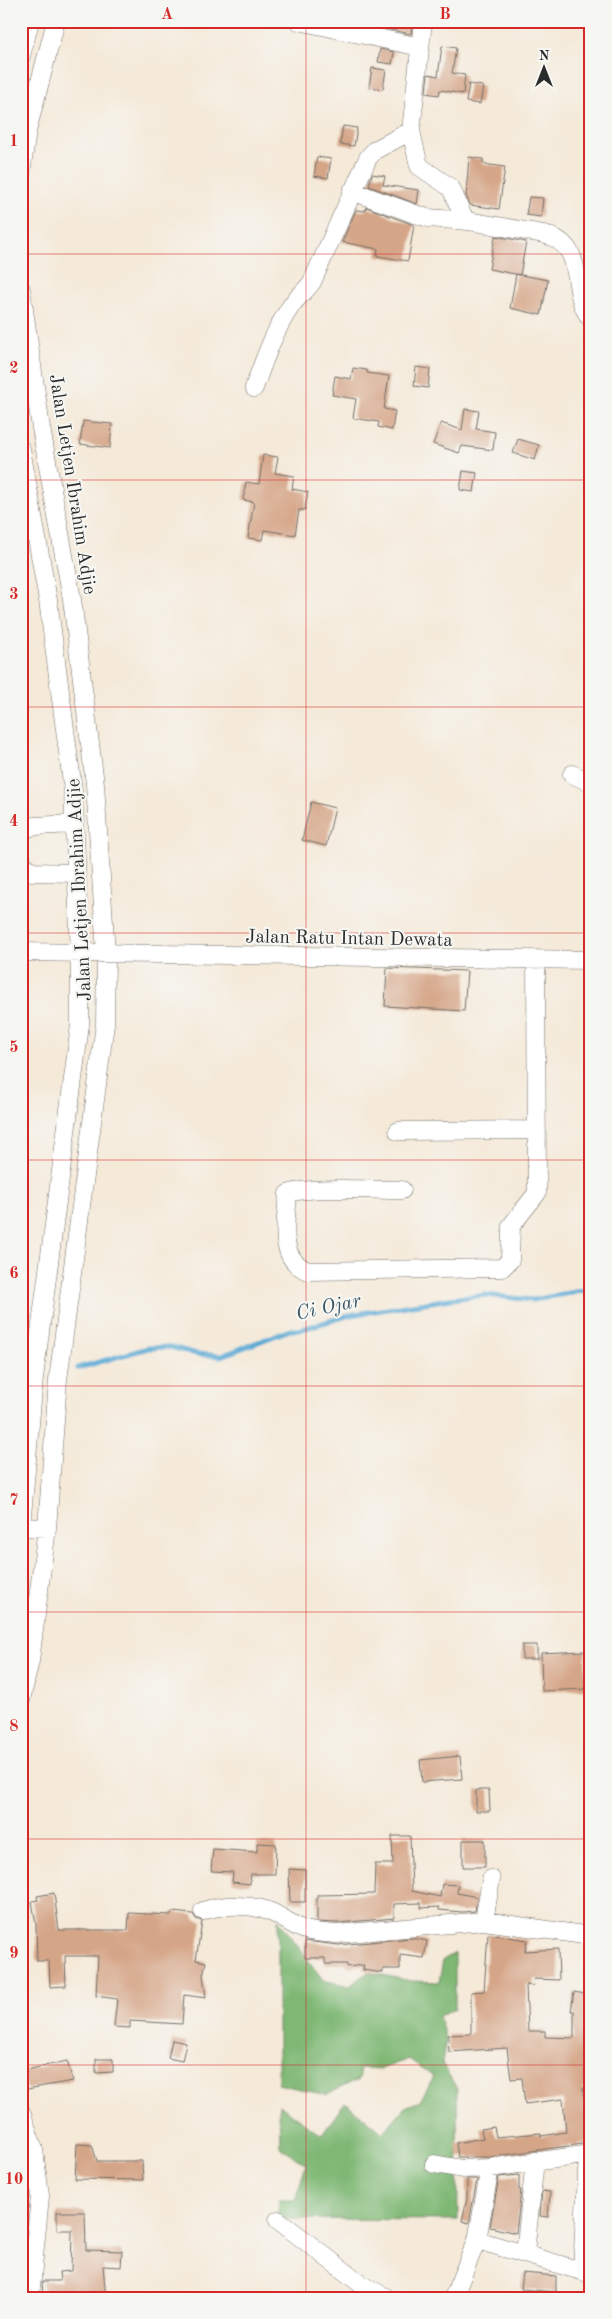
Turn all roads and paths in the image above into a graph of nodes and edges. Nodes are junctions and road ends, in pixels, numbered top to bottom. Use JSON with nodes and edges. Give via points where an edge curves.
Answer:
{"nodes":[{"id":1,"x":30,"y":21,"type":"edge"},
{"id":2,"x":56,"y":21,"type":"edge"},
{"id":3,"x":300,"y":21,"type":"edge"},
{"id":4,"x":423,"y":21,"type":"edge"},
{"id":5,"x":420,"y":47,"type":"junction"},
{"id":6,"x":21,"y":56,"type":"edge"},
{"id":7,"x":411,"y":131,"type":"junction"},
{"id":8,"x":21,"y":172,"type":"edge"},
{"id":9,"x":352,"y":191,"type":"junction"},
{"id":10,"x":468,"y":221,"type":"junction"},
{"id":11,"x":21,"y":289,"type":"edge"},
{"id":12,"x":591,"y":319,"type":"edge"},
{"id":13,"x":254,"y":388,"type":"dead end"},
{"id":14,"x":21,"y":449,"type":"edge"},
{"id":15,"x":72,"y":599,"type":"junction"},
{"id":16,"x":48,"y":600,"type":"junction"},
{"id":17,"x":572,"y":774,"type":"dead end"},
{"id":18,"x":591,"y":784,"type":"edge"},
{"id":19,"x":74,"y":824,"type":"junction"},
{"id":20,"x":21,"y":832,"type":"edge"},
{"id":21,"x":21,"y":858,"type":"edge"},
{"id":22,"x":76,"y":873,"type":"junction"},
{"id":23,"x":21,"y":952,"type":"edge"},
{"id":24,"x":80,"y":954,"type":"junction"},
{"id":25,"x":106,"y":954,"type":"junction"},
{"id":26,"x":536,"y":960,"type":"junction"},
{"id":27,"x":591,"y":960,"type":"edge"},
{"id":28,"x":398,"y":1130,"type":"dead end"},
{"id":29,"x":537,"y":1130,"type":"junction"},
{"id":30,"x":402,"y":1190,"type":"dead end"},
{"id":31,"x":21,"y":1527,"type":"edge"},
{"id":32,"x":47,"y":1528,"type":"junction"},
{"id":33,"x":21,"y":1700,"type":"edge"},
{"id":34,"x":491,"y":1880,"type":"dead end"},
{"id":35,"x":203,"y":1911,"type":"dead end"},
{"id":36,"x":484,"y":1921,"type":"junction"},
{"id":37,"x":591,"y":1936,"type":"edge"},
{"id":38,"x":21,"y":2112,"type":"edge"},
{"id":39,"x":589,"y":2154,"type":"edge"},
{"id":40,"x":535,"y":2161,"type":"junction"},
{"id":41,"x":434,"y":2164,"type":"dead end"},
{"id":42,"x":490,"y":2168,"type":"junction"},
{"id":43,"x":278,"y":2220,"type":"dead end"},
{"id":44,"x":477,"y":2240,"type":"junction"},
{"id":45,"x":525,"y":2253,"type":"junction"},
{"id":46,"x":586,"y":2272,"type":"edge"},
{"id":47,"x":365,"y":2291,"type":"edge"},
{"id":48,"x":30,"y":2298,"type":"edge"},
{"id":49,"x":387,"y":2298,"type":"edge"},
{"id":50,"x":453,"y":2298,"type":"edge"}],
"edges":[{"from":1,"to":6,"type":"street"},
{"from":2,"to":8,"type":"street","via":[[27,131]]},
{"from":3,"to":5,"type":"street"},
{"from":4,"to":5,"type":"street"},
{"from":5,"to":7,"type":"street"},
{"from":7,"to":9,"type":"street","via":[[375,150]]},
{"from":7,"to":10,"type":"street","via":[[419,166],[451,188]]},
{"from":9,"to":10,"type":"street","via":[[428,218]]},
{"from":9,"to":13,"type":"street","via":[[312,282],[292,304],[272,340]]},
{"from":10,"to":12,"type":"street","via":[[544,234],[568,246],[581,301]]},
{"from":11,"to":15,"type":"street","name":"Jalan Letjen Ibrahim Adjie","via":[[41,428]]},
{"from":14,"to":16,"type":"street","name":"Jalan Letjen Ibrahim Adjie"},
{"from":15,"to":16,"type":"street"},
{"from":15,"to":25,"type":"street","name":"Jalan Letjen Ibrahim Adjie","via":[[94,784]]},
{"from":16,"to":19,"type":"street","name":"Jalan Letjen Ibrahim Adjie","via":[[73,790]]},
{"from":17,"to":18,"type":"street"},
{"from":19,"to":20,"type":"street","via":[[35,826]]},
{"from":19,"to":22,"type":"street","name":"Jalan Letjen Ibrahim Adjie"},
{"from":21,"to":22,"type":"street","via":[[32,872]]},
{"from":22,"to":24,"type":"street","name":"Jalan Letjen Ibrahim Adjie"},
{"from":23,"to":24,"type":"street","name":"Jalan Ratu Intan Dewata"},
{"from":24,"to":25,"type":"street","name":"Jalan Ratu Intan Dewata"},
{"from":24,"to":31,"type":"street","name":"Jalan Letjen Ibrahim Adjie","via":[[79,1034],[36,1369]]},
{"from":25,"to":26,"type":"street","name":"Jalan Ratu Intan Dewata"},
{"from":25,"to":32,"type":"street","name":"Jalan Letjen Ibrahim Adjie","via":[[105,1024],[58,1380]]},
{"from":26,"to":27,"type":"street","name":"Jalan Ratu Intan Dewata"},
{"from":26,"to":29,"type":"street"},
{"from":28,"to":29,"type":"street"},
{"from":29,"to":30,"type":"street","via":[[537,1193],[511,1226],[510,1260],[502,1268],[308,1271],[298,1267],[290,1258],[285,1246],[288,1194],[310,1190]]},
{"from":31,"to":32,"type":"street"},
{"from":32,"to":33,"type":"street","name":"Jalan Letjen Ibrahim Adjie","via":[[30,1661]]},
{"from":34,"to":36,"type":"street"},
{"from":35,"to":36,"type":"street","via":[[252,1907],[301,1928],[337,1934]]},
{"from":36,"to":37,"type":"street"},
{"from":38,"to":48,"type":"street","via":[[34,2150],[40,2196]]},
{"from":39,"to":40,"type":"street"},
{"from":39,"to":46,"type":"street"},
{"from":40,"to":42,"type":"street"},
{"from":40,"to":45,"type":"street"},
{"from":41,"to":42,"type":"street","via":[[463,2169]]},
{"from":42,"to":44,"type":"street"},
{"from":43,"to":47,"type":"street"},
{"from":44,"to":45,"type":"street"},
{"from":44,"to":50,"type":"street"},
{"from":45,"to":46,"type":"street"},
{"from":47,"to":49,"type":"street"}]}
